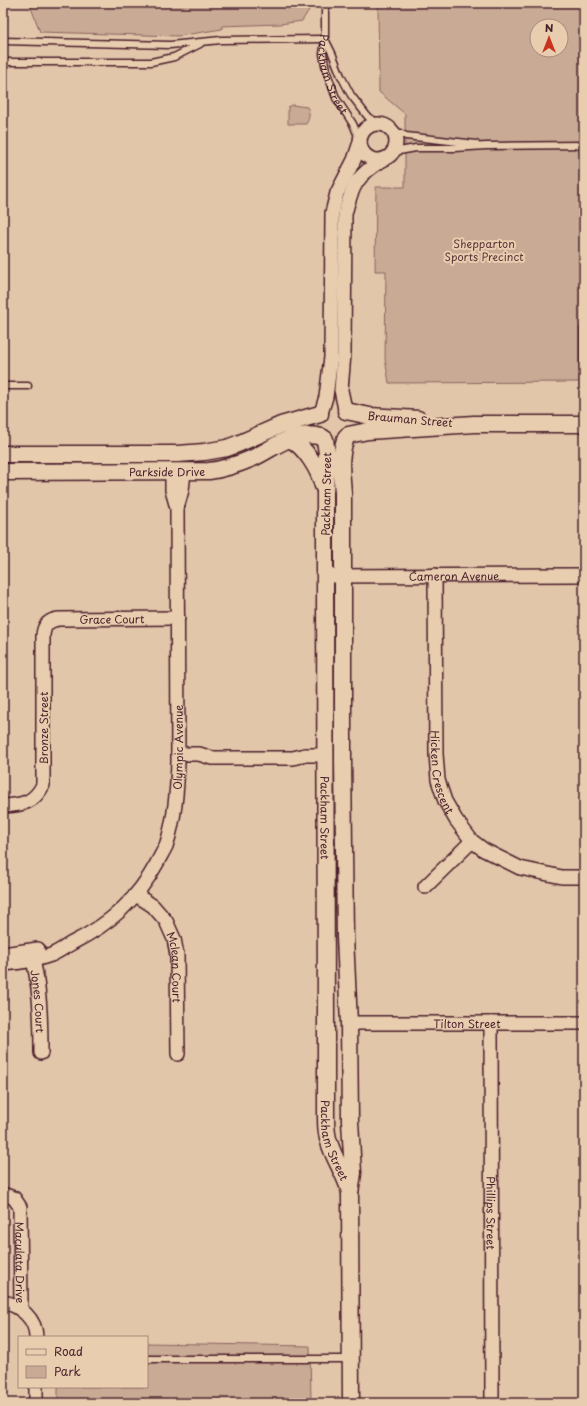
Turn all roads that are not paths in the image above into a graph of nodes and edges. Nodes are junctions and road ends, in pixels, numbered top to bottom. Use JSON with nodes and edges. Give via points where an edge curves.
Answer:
{"nodes":[{"id":1,"x":325,"y":3,"type":"edge"},
{"id":2,"x":325,"y":39,"type":"junction"},
{"id":3,"x":3,"y":41,"type":"edge"},
{"id":4,"x":209,"y":41,"type":"junction"},
{"id":5,"x":3,"y":62,"type":"edge"},
{"id":6,"x":386,"y":126,"type":"junction"},
{"id":7,"x":360,"y":142,"type":"junction"},
{"id":8,"x":584,"y":145,"type":"edge"},
{"id":9,"x":486,"y":146,"type":"junction"},
{"id":10,"x":386,"y":158,"type":"junction"},
{"id":11,"x":584,"y":329,"type":"edge"},
{"id":12,"x":3,"y":386,"type":"edge"},
{"id":13,"x":28,"y":386,"type":"dead end"},
{"id":14,"x":584,"y":393,"type":"edge"},
{"id":15,"x":346,"y":410,"type":"junction"},
{"id":16,"x":320,"y":414,"type":"junction"},
{"id":17,"x":410,"y":423,"type":"junction"},
{"id":18,"x":584,"y":424,"type":"edge"},
{"id":19,"x":347,"y":436,"type":"junction"},
{"id":20,"x":324,"y":438,"type":"junction"},
{"id":21,"x":290,"y":439,"type":"junction"},
{"id":22,"x":3,"y":454,"type":"edge"},
{"id":23,"x":178,"y":454,"type":"junction"},
{"id":24,"x":3,"y":472,"type":"edge"},
{"id":25,"x":178,"y":472,"type":"junction"},
{"id":26,"x":325,"y":493,"type":"junction"},
{"id":27,"x":435,"y":575,"type":"junction"},
{"id":28,"x":325,"y":576,"type":"junction"},
{"id":29,"x":344,"y":576,"type":"junction"},
{"id":30,"x":584,"y":576,"type":"edge"},
{"id":31,"x":178,"y":618,"type":"junction"},
{"id":32,"x":47,"y":624,"type":"joint"},
{"id":33,"x":178,"y":758,"type":"junction"},
{"id":34,"x":325,"y":759,"type":"junction"},
{"id":35,"x":343,"y":759,"type":"junction"},
{"id":36,"x":3,"y":806,"type":"edge"},
{"id":37,"x":472,"y":842,"type":"junction"},
{"id":38,"x":584,"y":877,"type":"edge"},
{"id":39,"x":425,"y":887,"type":"dead end"},
{"id":40,"x":136,"y":895,"type":"junction"},
{"id":41,"x":3,"y":954,"type":"edge"},
{"id":42,"x":32,"y":954,"type":"junction"},
{"id":43,"x":3,"y":964,"type":"edge"},
{"id":44,"x":349,"y":1023,"type":"junction"},
{"id":45,"x":491,"y":1023,"type":"junction"},
{"id":46,"x":584,"y":1023,"type":"edge"},
{"id":47,"x":326,"y":1024,"type":"junction"},
{"id":48,"x":41,"y":1053,"type":"dead end"},
{"id":49,"x":178,"y":1054,"type":"dead end"},
{"id":50,"x":350,"y":1193,"type":"junction"},
{"id":51,"x":3,"y":1194,"type":"edge"},
{"id":52,"x":3,"y":1302,"type":"edge"},
{"id":53,"x":21,"y":1309,"type":"junction"},
{"id":54,"x":36,"y":1336,"type":"edge"},
{"id":55,"x":148,"y":1359,"type":"edge"},
{"id":56,"x":351,"y":1359,"type":"junction"},
{"id":57,"x":36,"y":1388,"type":"edge"},
{"id":58,"x":36,"y":1403,"type":"edge"},
{"id":59,"x":351,"y":1403,"type":"edge"},
{"id":60,"x":492,"y":1403,"type":"edge"}],
"edges":[{"from":1,"to":2,"type":"lane"},
{"from":2,"to":4,"type":"lane"},
{"from":2,"to":6,"type":"lane","name":"Packham Street","via":[[351,95],[368,117]]},
{"from":2,"to":7,"type":"lane","name":"Packham Street","via":[[323,54],[327,75],[336,98],[353,124]]},
{"from":3,"to":4,"type":"lane","via":[[170,45]]},
{"from":4,"to":5,"type":"lane","via":[[174,57],[155,62]]},
{"from":6,"to":7,"type":"street","name":"Packham Street","via":[[368,127],[363,132]]},
{"from":6,"to":9,"type":"lane","via":[[406,136]]},
{"from":6,"to":10,"type":"street","via":[[394,134],[396,143],[393,152]]},
{"from":7,"to":10,"type":"street","name":"Packham Street","via":[[367,157],[375,160]]},
{"from":7,"to":16,"type":"street","name":"Packham Street","via":[[337,193],[332,213],[331,357],[326,397]]},
{"from":8,"to":9,"type":"lane"},
{"from":9,"to":10,"type":"lane","via":[[413,148],[399,151]]},
{"from":10,"to":15,"type":"street","via":[[362,175],[351,194],[345,214],[344,354],[341,390]]},
{"from":11,"to":14,"type":"lane"},
{"from":12,"to":13,"type":"lane"},
{"from":15,"to":16,"type":"street","via":[[333,406]]},
{"from":15,"to":17,"type":"street","name":"Brauman Street"},
{"from":15,"to":19,"type":"street","via":[[352,423]]},
{"from":16,"to":20,"type":"street","via":[[317,425]]},
{"from":16,"to":23,"type":"street","name":"Parkside Drive","via":[[280,425],[227,448]]},
{"from":17,"to":18,"type":"street","name":"Brauman Street"},
{"from":17,"to":19,"type":"street","name":"Brauman Street"},
{"from":19,"to":20,"type":"street","via":[[336,442]]},
{"from":19,"to":29,"type":"street","name":"Packham Street","via":[[341,458]]},
{"from":20,"to":21,"type":"street","name":"Parkside Drive","via":[[304,435]]},
{"from":20,"to":26,"type":"street","name":"Packham Street","via":[[327,454]]},
{"from":21,"to":25,"type":"street","name":"Parkside Drive","via":[[228,468]]},
{"from":21,"to":26,"type":"street","via":[[300,445],[316,468]]},
{"from":22,"to":23,"type":"street","name":"Parkside Drive"},
{"from":23,"to":25,"type":"street"},
{"from":24,"to":25,"type":"street","name":"Parkside Drive"},
{"from":25,"to":31,"type":"street","name":"Olympic Avenue","via":[[182,490],[177,508]]},
{"from":26,"to":28,"type":"street","name":"Packham Street"},
{"from":27,"to":29,"type":"street","name":"Cameron Avenue"},
{"from":27,"to":30,"type":"street","name":"Cameron Avenue"},
{"from":27,"to":37,"type":"street","name":"Hicken Crescent","via":[[438,780],[445,801]]},
{"from":28,"to":29,"type":"street","name":"Cameron Avenue"},
{"from":28,"to":34,"type":"street","name":"Packham Street"},
{"from":29,"to":35,"type":"street","name":"Packham Street"},
{"from":31,"to":32,"type":"street","name":"Grace Court","via":[[59,619]]},
{"from":31,"to":33,"type":"street","name":"Olympic Avenue"},
{"from":32,"to":36,"type":"street","name":"Bronze Street","via":[[43,635],[43,786],[32,800],[23,804]]},
{"from":33,"to":34,"type":"street","via":[[199,762],[212,758],[293,758],[305,755]]},
{"from":33,"to":40,"type":"street","name":"Olympic Avenue","via":[[177,794],[165,847],[152,873]]},
{"from":34,"to":35,"type":"street"},
{"from":34,"to":47,"type":"street","name":"Packham Street"},
{"from":35,"to":44,"type":"street","name":"Packham Street","via":[[345,937]]},
{"from":37,"to":38,"type":"street","name":"Hicken Crescent","via":[[520,868],[562,877]]},
{"from":37,"to":39,"type":"street"},
{"from":40,"to":42,"type":"street","name":"Olympic Avenue","via":[[123,909],[88,935],[72,943]]},
{"from":40,"to":49,"type":"street","name":"Mclean Court","via":[[153,906],[166,921],[174,939],[177,955]]},
{"from":41,"to":42,"type":"street","name":"Olympic Avenue"},
{"from":42,"to":43,"type":"street","name":"Olympic Avenue"},
{"from":42,"to":48,"type":"street","name":"Jones Court"},
{"from":44,"to":45,"type":"street","name":"Tilton Street"},
{"from":44,"to":47,"type":"street"},
{"from":44,"to":50,"type":"street","name":"Packham Street","via":[[350,1121],[354,1173]]},
{"from":45,"to":46,"type":"street","name":"Tilton Street"},
{"from":45,"to":60,"type":"street","name":"Phillips Street"},
{"from":47,"to":50,"type":"street","name":"Packham Street","via":[[326,1132]]},
{"from":50,"to":56,"type":"street","name":"Packham Street"},
{"from":51,"to":53,"type":"street","name":"Maculata Drive","via":[[14,1198],[20,1207]]},
{"from":52,"to":53,"type":"street"},
{"from":53,"to":54,"type":"street","name":"Maculata Drive","via":[[35,1326]]},
{"from":55,"to":56,"type":"lane"},
{"from":56,"to":59,"type":"street","name":"Packham Street"},
{"from":57,"to":58,"type":"street"}]}
